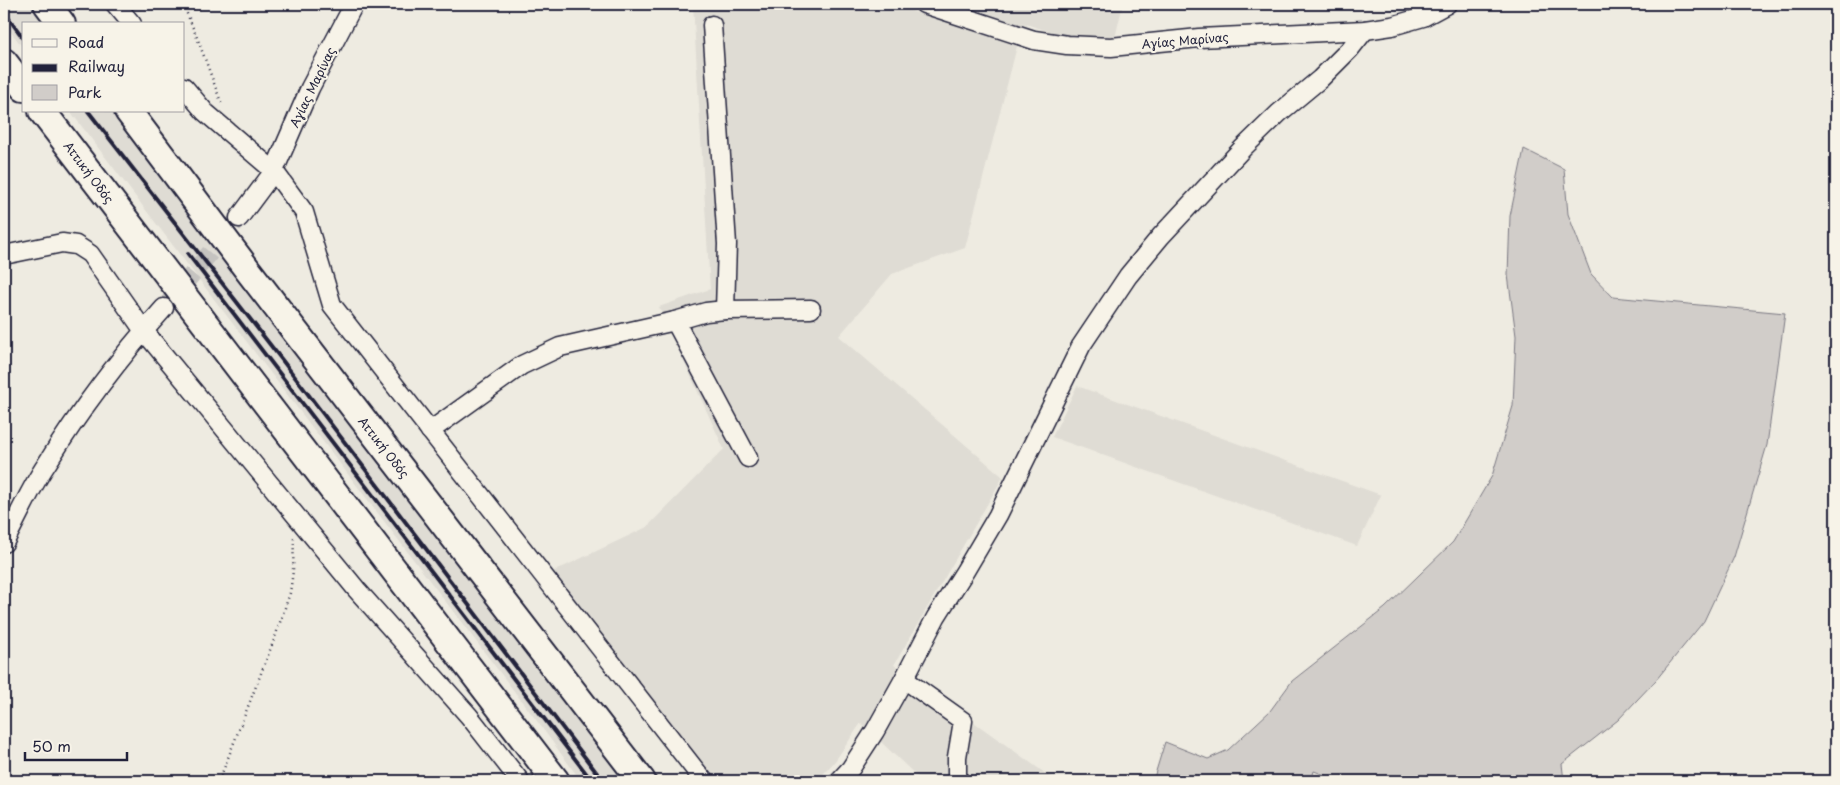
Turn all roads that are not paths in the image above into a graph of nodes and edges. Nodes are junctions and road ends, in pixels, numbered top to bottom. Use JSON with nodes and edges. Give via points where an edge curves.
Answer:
{"nodes":[{"id":1,"x":46,"y":4,"type":"edge"},
{"id":2,"x":115,"y":4,"type":"edge"},
{"id":3,"x":354,"y":4,"type":"edge"},
{"id":4,"x":924,"y":4,"type":"edge"},
{"id":5,"x":1447,"y":4,"type":"edge"},
{"id":6,"x":60,"y":22,"type":"edge"},
{"id":7,"x":130,"y":22,"type":"edge"},
{"id":8,"x":712,"y":25,"type":"dead end"},
{"id":9,"x":1365,"y":30,"type":"junction"},
{"id":10,"x":4,"y":62,"type":"edge"},
{"id":11,"x":22,"y":85,"type":"edge"},
{"id":12,"x":185,"y":88,"type":"edge"},
{"id":13,"x":43,"y":112,"type":"edge"},
{"id":14,"x":129,"y":112,"type":"edge"},
{"id":15,"x":274,"y":171,"type":"junction"},
{"id":16,"x":239,"y":218,"type":"tunnel mouth"},
{"id":17,"x":4,"y":255,"type":"edge"},
{"id":18,"x":164,"y":308,"type":"tunnel mouth"},
{"id":19,"x":811,"y":309,"type":"dead end"},
{"id":20,"x":725,"y":310,"type":"junction"},
{"id":21,"x":675,"y":321,"type":"junction"},
{"id":22,"x":144,"y":331,"type":"junction"},
{"id":23,"x":430,"y":431,"type":"junction"},
{"id":24,"x":748,"y":458,"type":"dead end"},
{"id":25,"x":4,"y":542,"type":"edge"},
{"id":26,"x":904,"y":680,"type":"junction"},
{"id":27,"x":624,"y":758,"type":"junction"},
{"id":28,"x":520,"y":781,"type":"edge"},
{"id":29,"x":556,"y":781,"type":"edge"},
{"id":30,"x":642,"y":781,"type":"edge"},
{"id":31,"x":656,"y":781,"type":"edge"},
{"id":32,"x":704,"y":781,"type":"edge"},
{"id":33,"x":839,"y":781,"type":"edge"},
{"id":34,"x":958,"y":781,"type":"edge"}],
"edges":[{"from":1,"to":6,"type":"highway"},
{"from":2,"to":7,"type":"street"},
{"from":3,"to":15,"type":"street","name":"Αγίας Μαρίνας","via":[[310,88]]},
{"from":4,"to":9,"type":"street","name":"Αγίας Μαρίνας","via":[[1034,40],[1067,45],[1111,47],[1200,38]]},
{"from":5,"to":9,"type":"street","name":"Αγίας Μαρίνας","via":[[1422,17]]},
{"from":8,"to":20,"type":"street","via":[[726,244]]},
{"from":9,"to":26,"type":"street","via":[[1320,79],[1236,155],[1128,276],[1081,346],[998,515],[936,617]]},
{"from":10,"to":11,"type":"highway"},
{"from":12,"to":15,"type":"street","via":[[205,112]]},
{"from":13,"to":29,"type":"highway","name":"Αττική Οδός"},
{"from":14,"to":27,"type":"highway","name":"Αττική Οδός"},
{"from":15,"to":16,"type":"street","name":"Αγίας Μαρίνας"},
{"from":15,"to":23,"type":"street","via":[[304,212],[332,305]]},
{"from":17,"to":22,"type":"street","via":[[62,243],[84,249]]},
{"from":18,"to":22,"type":"street"},
{"from":19,"to":20,"type":"street"},
{"from":20,"to":21,"type":"street"},
{"from":21,"to":23,"type":"street","via":[[560,347],[522,365]]},
{"from":21,"to":24,"type":"street"},
{"from":22,"to":25,"type":"street","via":[[77,417],[45,466]]},
{"from":22,"to":28,"type":"street","via":[[357,590],[468,716]]},
{"from":23,"to":32,"type":"street"},
{"from":26,"to":33,"type":"street","via":[[875,731]]},
{"from":26,"to":34,"type":"street","via":[[963,721],[957,757]]},
{"from":27,"to":30,"type":"highway","name":"Αττική Οδός"},
{"from":27,"to":31,"type":"highway"}]}
